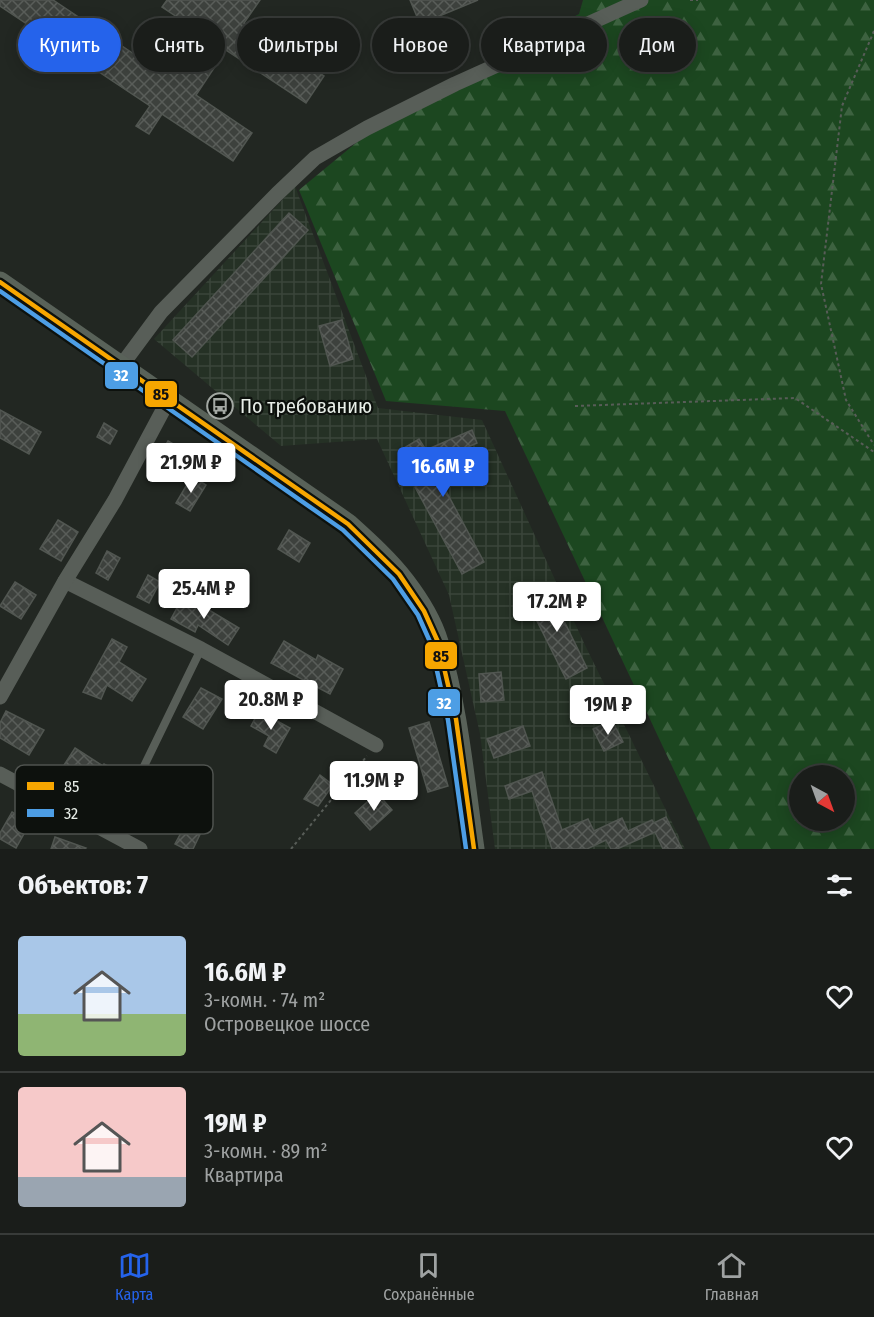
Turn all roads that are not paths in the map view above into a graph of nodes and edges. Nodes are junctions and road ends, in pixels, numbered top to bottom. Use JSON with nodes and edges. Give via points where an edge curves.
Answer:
{"nodes":[{"id":1,"x":641,"y":0,"type":"edge"},
{"id":2,"x":0,"y":282,"type":"edge"},
{"id":3,"x":121,"y":366,"type":"junction"},
{"id":4,"x":170,"y":399,"type":"junction"},
{"id":5,"x":65,"y":581,"type":"junction"},
{"id":6,"x":201,"y":649,"type":"junction"},
{"id":7,"x":0,"y":697,"type":"edge"},
{"id":8,"x":376,"y":745,"type":"road end"},
{"id":9,"x":145,"y":765,"type":"edge"},
{"id":10,"x":0,"y":774,"type":"edge"},
{"id":11,"x":15,"y":782,"type":"edge"},
{"id":12,"x":111,"y":834,"type":"edge"},
{"id":13,"x":140,"y":849,"type":"edge"},
{"id":14,"x":474,"y":849,"type":"edge"}],
"edges":[{"from":1,"to":3,"type":"street","via":[[455,84],[315,158],[160,312]]},
{"from":2,"to":3,"type":"main road"},
{"from":3,"to":4,"type":"main road"},
{"from":4,"to":5,"type":"street"},
{"from":4,"to":14,"type":"main road","via":[[348,524],[406,583],[438,640]]},
{"from":5,"to":6,"type":"street"},
{"from":5,"to":7,"type":"street"},
{"from":6,"to":8,"type":"street"},
{"from":6,"to":9,"type":"lane"},
{"from":10,"to":11,"type":"street"},
{"from":12,"to":13,"type":"street"}]}
